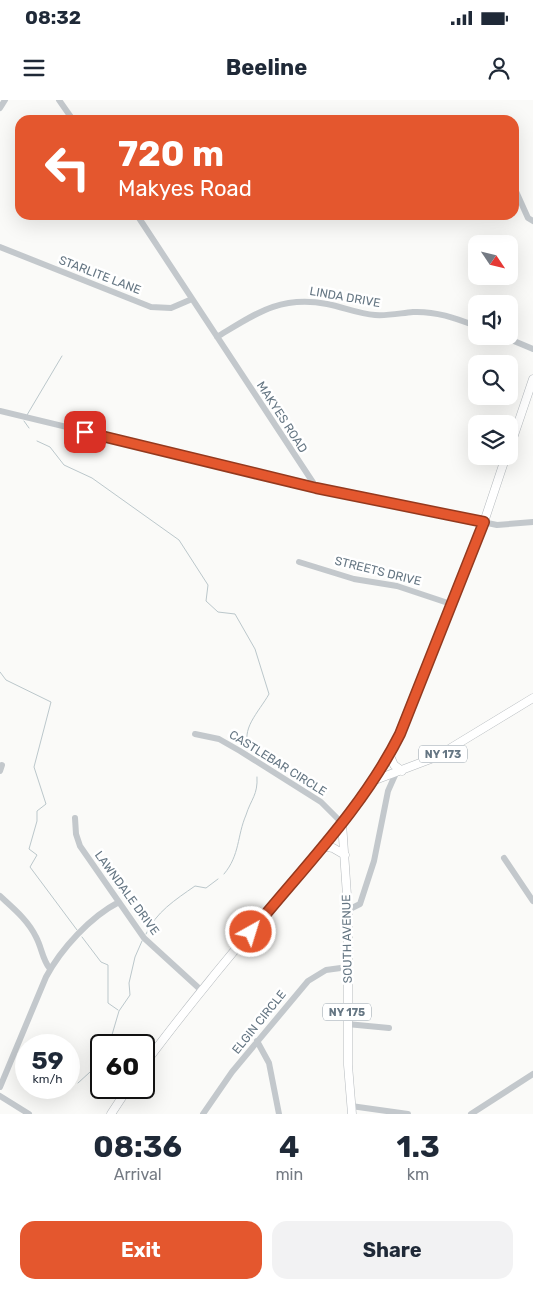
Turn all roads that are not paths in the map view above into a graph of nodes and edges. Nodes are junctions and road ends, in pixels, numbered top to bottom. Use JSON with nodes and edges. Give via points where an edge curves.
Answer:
{"nodes":[{"id":1,"x":5,"y":100,"type":"edge"},
{"id":2,"x":59,"y":100,"type":"edge"},
{"id":3,"x":0,"y":108,"type":"edge"},
{"id":4,"x":70,"y":115,"type":"edge"},
{"id":5,"x":519,"y":198,"type":"edge"},
{"id":6,"x":140,"y":220,"type":"edge"},
{"id":7,"x":533,"y":221,"type":"edge"},
{"id":8,"x":0,"y":248,"type":"edge"},
{"id":9,"x":192,"y":299,"type":"junction"},
{"id":10,"x":468,"y":323,"type":"edge"},
{"id":11,"x":217,"y":337,"type":"junction"},
{"id":12,"x":518,"y":343,"type":"edge"},
{"id":13,"x":533,"y":349,"type":"edge"},
{"id":14,"x":533,"y":379,"type":"edge"},
{"id":15,"x":0,"y":411,"type":"edge"},
{"id":16,"x":518,"y":423,"type":"edge"},
{"id":17,"x":503,"y":465,"type":"edge"},
{"id":18,"x":316,"y":488,"type":"junction"},
{"id":19,"x":484,"y":522,"type":"junction"},
{"id":20,"x":533,"y":522,"type":"edge"},
{"id":21,"x":299,"y":562,"type":"dead end"},
{"id":22,"x":452,"y":604,"type":"junction"},
{"id":23,"x":533,"y":698,"type":"edge"},
{"id":24,"x":194,"y":734,"type":"dead end"},
{"id":25,"x":390,"y":756,"type":"junction"},
{"id":26,"x":399,"y":772,"type":"junction"},
{"id":27,"x":375,"y":780,"type":"junction"},
{"id":28,"x":76,"y":818,"type":"dead end"},
{"id":29,"x":342,"y":823,"type":"junction"},
{"id":30,"x":322,"y":846,"type":"junction"},
{"id":31,"x":345,"y":855,"type":"junction"},
{"id":32,"x":504,"y":858,"type":"dead end"},
{"id":33,"x":0,"y":896,"type":"edge"},
{"id":34,"x":533,"y":901,"type":"edge"},
{"id":35,"x":119,"y":902,"type":"junction"},
{"id":36,"x":348,"y":910,"type":"junction"},
{"id":37,"x":348,"y":967,"type":"junction"},
{"id":38,"x":50,"y":969,"type":"junction"},
{"id":39,"x":202,"y":991,"type":"junction"},
{"id":40,"x":347,"y":1024,"type":"junction"},
{"id":41,"x":389,"y":1028,"type":"dead end"},
{"id":42,"x":257,"y":1041,"type":"junction"},
{"id":43,"x":155,"y":1051,"type":"edge"},
{"id":44,"x":533,"y":1074,"type":"edge"},
{"id":45,"x":0,"y":1087,"type":"edge"},
{"id":46,"x":0,"y":1096,"type":"edge"},
{"id":47,"x":121,"y":1099,"type":"edge"},
{"id":48,"x":352,"y":1110,"type":"edge"},
{"id":49,"x":29,"y":1114,"type":"edge"},
{"id":50,"x":111,"y":1114,"type":"edge"},
{"id":51,"x":203,"y":1114,"type":"edge"},
{"id":52,"x":280,"y":1114,"type":"edge"},
{"id":53,"x":408,"y":1114,"type":"edge"},
{"id":54,"x":471,"y":1114,"type":"edge"}],
"edges":[{"from":1,"to":3,"type":"street"},
{"from":2,"to":4,"type":"street"},
{"from":5,"to":7,"type":"street","via":[[528,218]]},
{"from":6,"to":9,"type":"street","name":"MAKYES ROAD"},
{"from":8,"to":9,"type":"street","name":"STARLITE LANE","via":[[151,307],[171,308]]},
{"from":9,"to":11,"type":"street","name":"MAKYES ROAD"},
{"from":10,"to":11,"type":"street","name":"LINDA DRIVE","via":[[441,314],[370,315],[301,301],[265,308]]},
{"from":11,"to":18,"type":"street","name":"MAKYES ROAD"},
{"from":12,"to":13,"type":"street"},
{"from":14,"to":16,"type":"main road"},
{"from":15,"to":18,"type":"street"},
{"from":17,"to":19,"type":"main road"},
{"from":18,"to":19,"type":"street"},
{"from":19,"to":20,"type":"street","via":[[497,525]]},
{"from":19,"to":22,"type":"main road"},
{"from":21,"to":22,"type":"street","name":"STREETS DRIVE","via":[[354,579],[397,586]]},
{"from":22,"to":25,"type":"main road"},
{"from":23,"to":26,"type":"main road","number":"NY 173","via":[[436,757]]},
{"from":24,"to":29,"type":"street","name":"CASTLEBAR CIRCLE","via":[[219,739],[240,751],[321,802]]},
{"from":25,"to":26,"type":"main road"},
{"from":25,"to":27,"type":"main road"},
{"from":26,"to":27,"type":"main road","number":"NY 173"},
{"from":26,"to":36,"type":"street","via":[[388,791],[372,867],[360,904]]},
{"from":27,"to":29,"type":"main road"},
{"from":28,"to":35,"type":"street","name":"LAWNDALE DRIVE","via":[[80,846]]},
{"from":29,"to":30,"type":"main road"},
{"from":29,"to":31,"type":"main road","name":"SOUTH AVENUE","number":"NY 175"},
{"from":30,"to":31,"type":"main road","via":[[334,848]]},
{"from":30,"to":39,"type":"main road"},
{"from":31,"to":36,"type":"main road","name":"SOUTH AVENUE","number":"NY 175"},
{"from":32,"to":34,"type":"street"},
{"from":33,"to":38,"type":"street","via":[[27,921]]},
{"from":35,"to":38,"type":"street","via":[[96,918]]},
{"from":35,"to":39,"type":"street","name":"LAWNDALE DRIVE","via":[[144,938]]},
{"from":36,"to":37,"type":"main road","name":"SOUTH AVENUE","number":"NY 175"},
{"from":37,"to":40,"type":"main road","name":"SOUTH AVENUE","number":"NY 175"},
{"from":37,"to":42,"type":"street","name":"ELGIN CIRCLE","via":[[326,970],[308,981]]},
{"from":38,"to":45,"type":"street"},
{"from":39,"to":43,"type":"main road"},
{"from":40,"to":41,"type":"street"},
{"from":40,"to":48,"type":"main road","name":"SOUTH AVENUE","number":"NY 175"},
{"from":42,"to":51,"type":"street","name":"ELGIN CIRCLE"},
{"from":42,"to":52,"type":"street","via":[[269,1063]]},
{"from":44,"to":54,"type":"street"},
{"from":46,"to":49,"type":"street"},
{"from":47,"to":50,"type":"main road"},
{"from":48,"to":53,"type":"street"}]}
